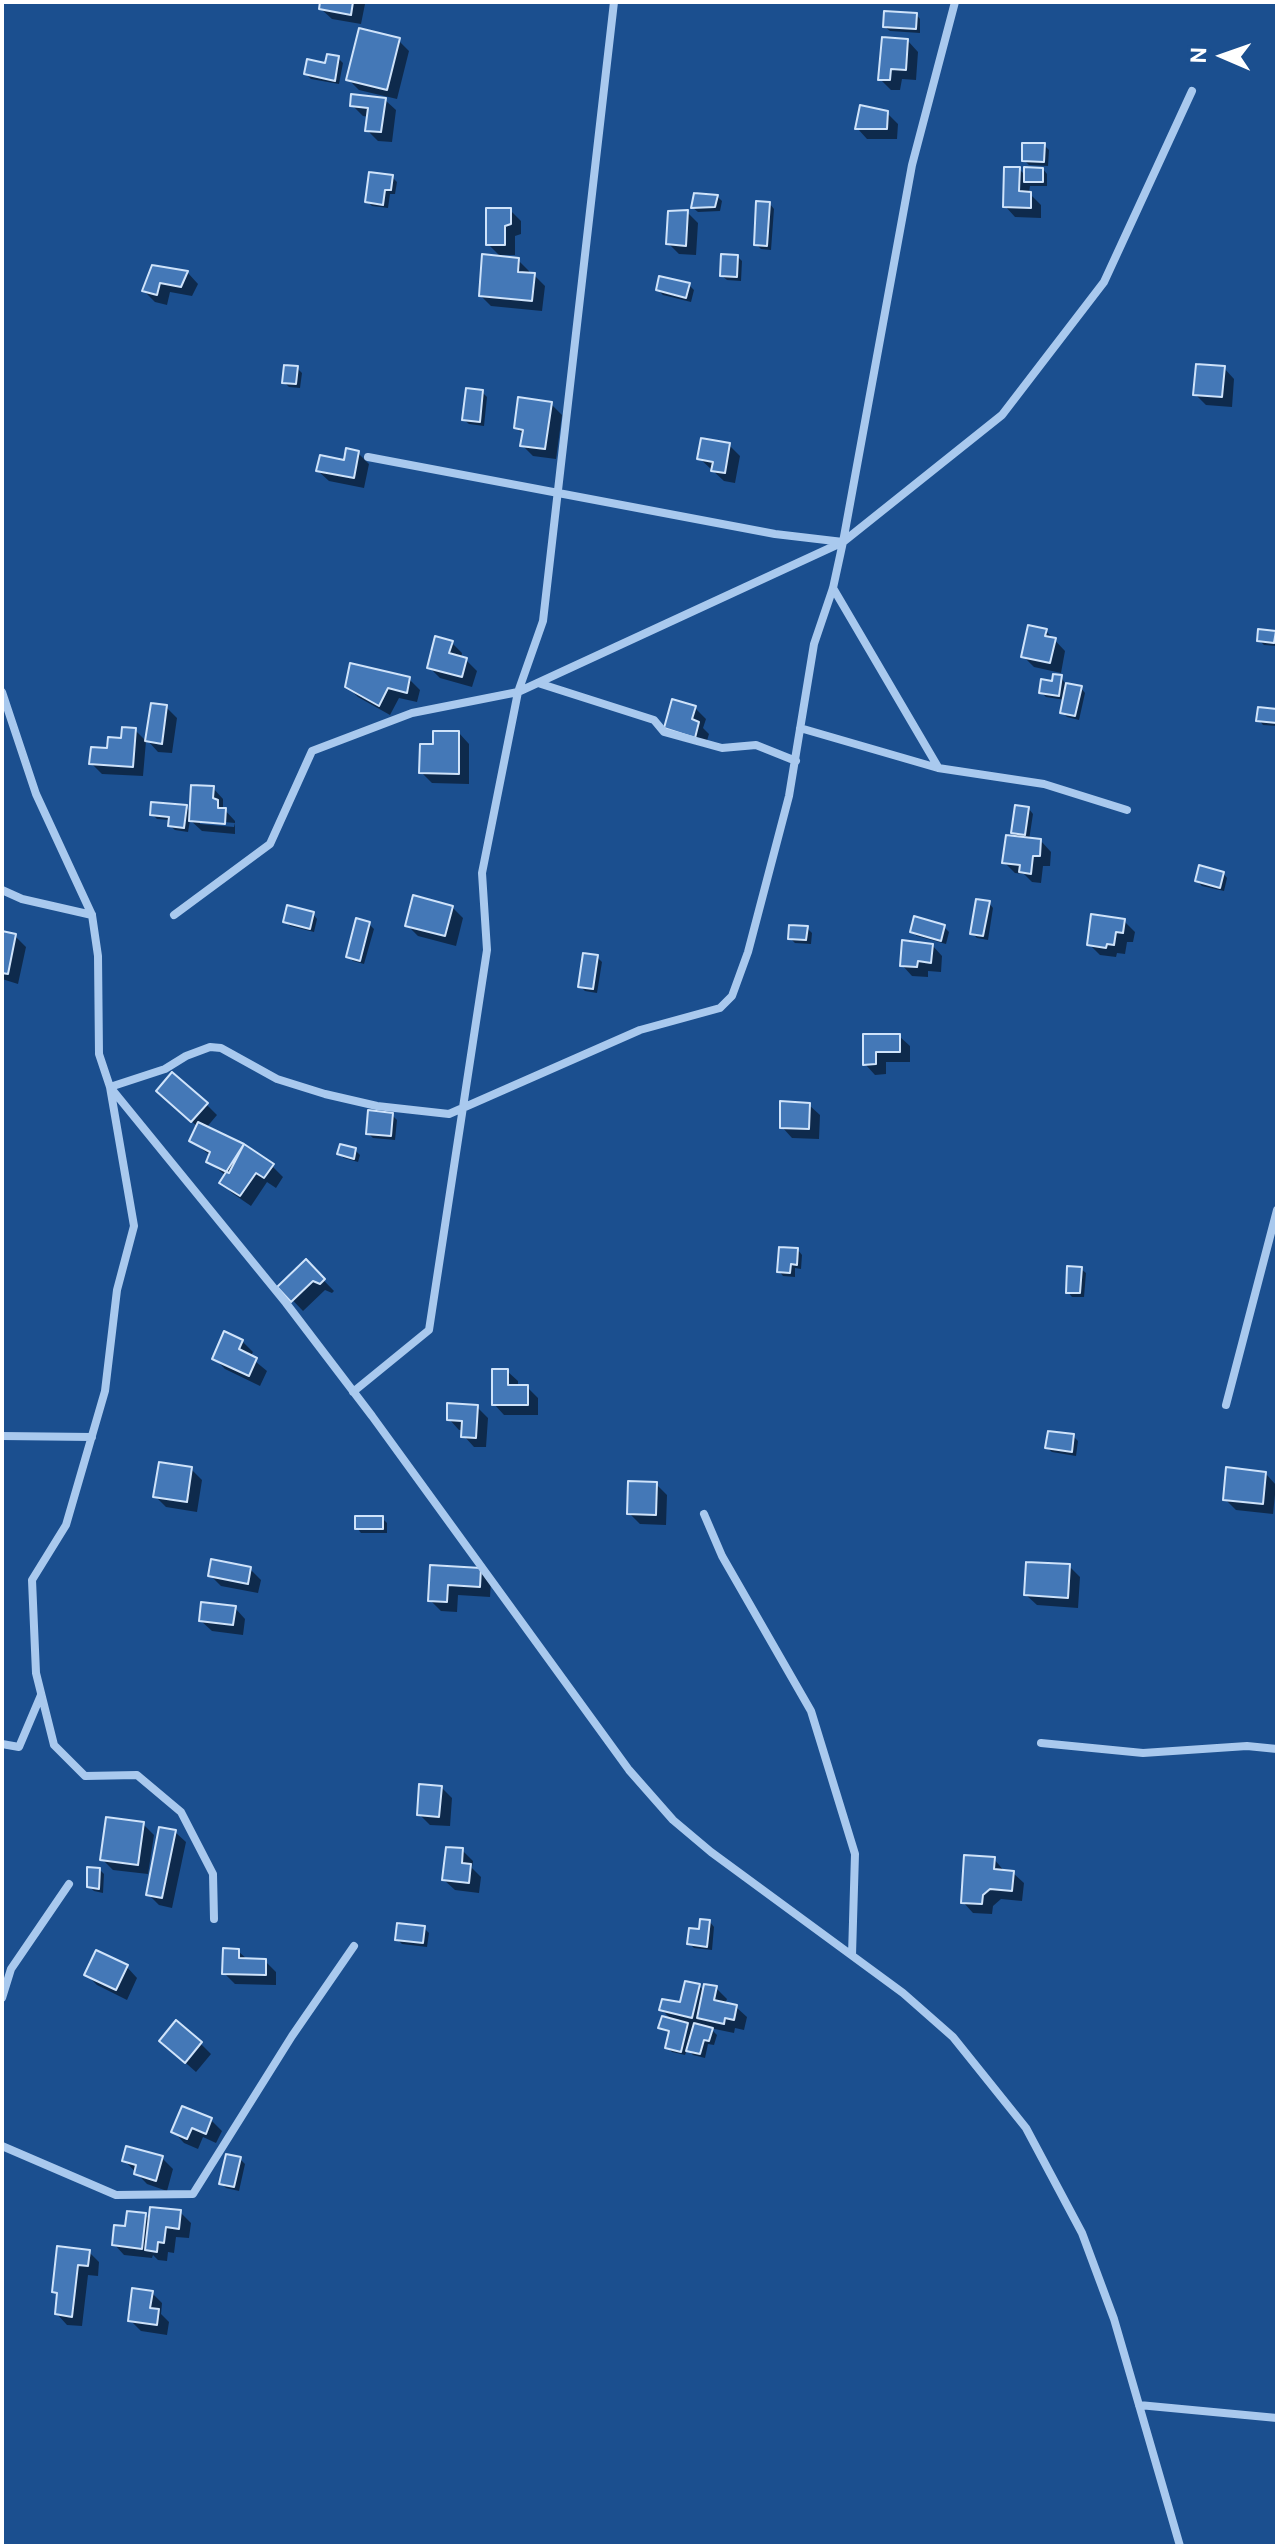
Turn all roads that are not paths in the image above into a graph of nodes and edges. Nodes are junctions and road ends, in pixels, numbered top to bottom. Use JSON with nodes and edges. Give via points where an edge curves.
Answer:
{"nodes":[{"id":1,"x":614,"y":2,"type":"edge"},
{"id":2,"x":955,"y":2,"type":"edge"},
{"id":3,"x":1192,"y":91,"type":"dead end"},
{"id":4,"x":368,"y":457,"type":"dead end"},
{"id":5,"x":557,"y":492,"type":"junction"},
{"id":6,"x":843,"y":542,"type":"junction"},
{"id":7,"x":833,"y":588,"type":"junction"},
{"id":8,"x":537,"y":683,"type":"junction"},
{"id":9,"x":2,"y":692,"type":"edge"},
{"id":10,"x":518,"y":692,"type":"junction"},
{"id":11,"x":800,"y":728,"type":"junction"},
{"id":12,"x":796,"y":761,"type":"junction"},
{"id":13,"x":938,"y":768,"type":"junction"},
{"id":14,"x":1127,"y":810,"type":"dead end"},
{"id":15,"x":2,"y":890,"type":"edge"},
{"id":16,"x":92,"y":915,"type":"junction"},
{"id":17,"x":174,"y":915,"type":"dead end"},
{"id":18,"x":110,"y":1087,"type":"junction"},
{"id":19,"x":461,"y":1109,"type":"junction"},
{"id":20,"x":1277,"y":1210,"type":"edge"},
{"id":21,"x":353,"y":1392,"type":"junction"},
{"id":22,"x":1226,"y":1405,"type":"dead end"},
{"id":23,"x":2,"y":1436,"type":"edge"},
{"id":24,"x":92,"y":1437,"type":"junction"},
{"id":25,"x":704,"y":1514,"type":"dead end"},
{"id":26,"x":41,"y":1695,"type":"junction"},
{"id":27,"x":1041,"y":1743,"type":"dead end"},
{"id":28,"x":2,"y":1744,"type":"edge"},
{"id":29,"x":1277,"y":1749,"type":"edge"},
{"id":30,"x":69,"y":1884,"type":"dead end"},
{"id":31,"x":214,"y":1919,"type":"dead end"},
{"id":32,"x":354,"y":1946,"type":"dead end"},
{"id":33,"x":852,"y":1955,"type":"junction"},
{"id":34,"x":2,"y":1998,"type":"edge"},
{"id":35,"x":2,"y":2146,"type":"edge"},
{"id":36,"x":1139,"y":2405,"type":"junction"},
{"id":37,"x":1277,"y":2418,"type":"edge"},
{"id":38,"x":1180,"y":2546,"type":"edge"}],
"edges":[{"from":1,"to":5,"type":"street"},
{"from":2,"to":6,"type":"street","via":[[912,165]]},
{"from":3,"to":6,"type":"street","via":[[1104,282],[1002,415]]},
{"from":4,"to":5,"type":"street"},
{"from":5,"to":6,"type":"street"},
{"from":5,"to":10,"type":"street","via":[[543,621]]},
{"from":6,"to":7,"type":"street"},
{"from":6,"to":8,"type":"street"},
{"from":7,"to":11,"type":"street","via":[[814,644]]},
{"from":7,"to":13,"type":"street"},
{"from":8,"to":10,"type":"street"},
{"from":8,"to":12,"type":"street","via":[[654,720],[664,732],[722,748],[756,745]]},
{"from":9,"to":16,"type":"street","via":[[36,794]]},
{"from":10,"to":17,"type":"street","via":[[412,713],[312,751],[270,844]]},
{"from":10,"to":19,"type":"street","via":[[482,873],[487,950]]},
{"from":11,"to":12,"type":"street"},
{"from":11,"to":13,"type":"street"},
{"from":12,"to":19,"type":"street","via":[[732,996],[720,1008],[640,1030]]},
{"from":13,"to":14,"type":"street","via":[[1044,784]]},
{"from":15,"to":16,"type":"street"},
{"from":16,"to":18,"type":"street","via":[[99,1054]]},
{"from":18,"to":19,"type":"street","via":[[210,1047],[277,1079],[325,1094],[430,1113]]},
{"from":18,"to":21,"type":"street"},
{"from":18,"to":24,"type":"street","via":[[134,1226],[117,1290],[105,1391]]},
{"from":19,"to":21,"type":"street","via":[[429,1330]]},
{"from":20,"to":22,"type":"street"},
{"from":21,"to":33,"type":"street","via":[[638,1780],[673,1820]]},
{"from":23,"to":24,"type":"street"},
{"from":24,"to":26,"type":"street","via":[[66,1525],[32,1580]]},
{"from":25,"to":33,"type":"street","via":[[722,1556],[811,1711],[855,1854]]},
{"from":26,"to":28,"type":"street","via":[[19,1747]]},
{"from":26,"to":31,"type":"street","via":[[54,1745],[85,1776],[137,1775],[181,1812],[213,1874]]},
{"from":27,"to":29,"type":"street","via":[[1143,1753]]},
{"from":30,"to":34,"type":"street","via":[[11,1969]]},
{"from":32,"to":35,"type":"street","via":[[193,2194],[116,2195]]},
{"from":33,"to":36,"type":"street","via":[[953,2037],[1026,2128],[1082,2233]]},
{"from":36,"to":37,"type":"street"},
{"from":36,"to":38,"type":"street"}]}
